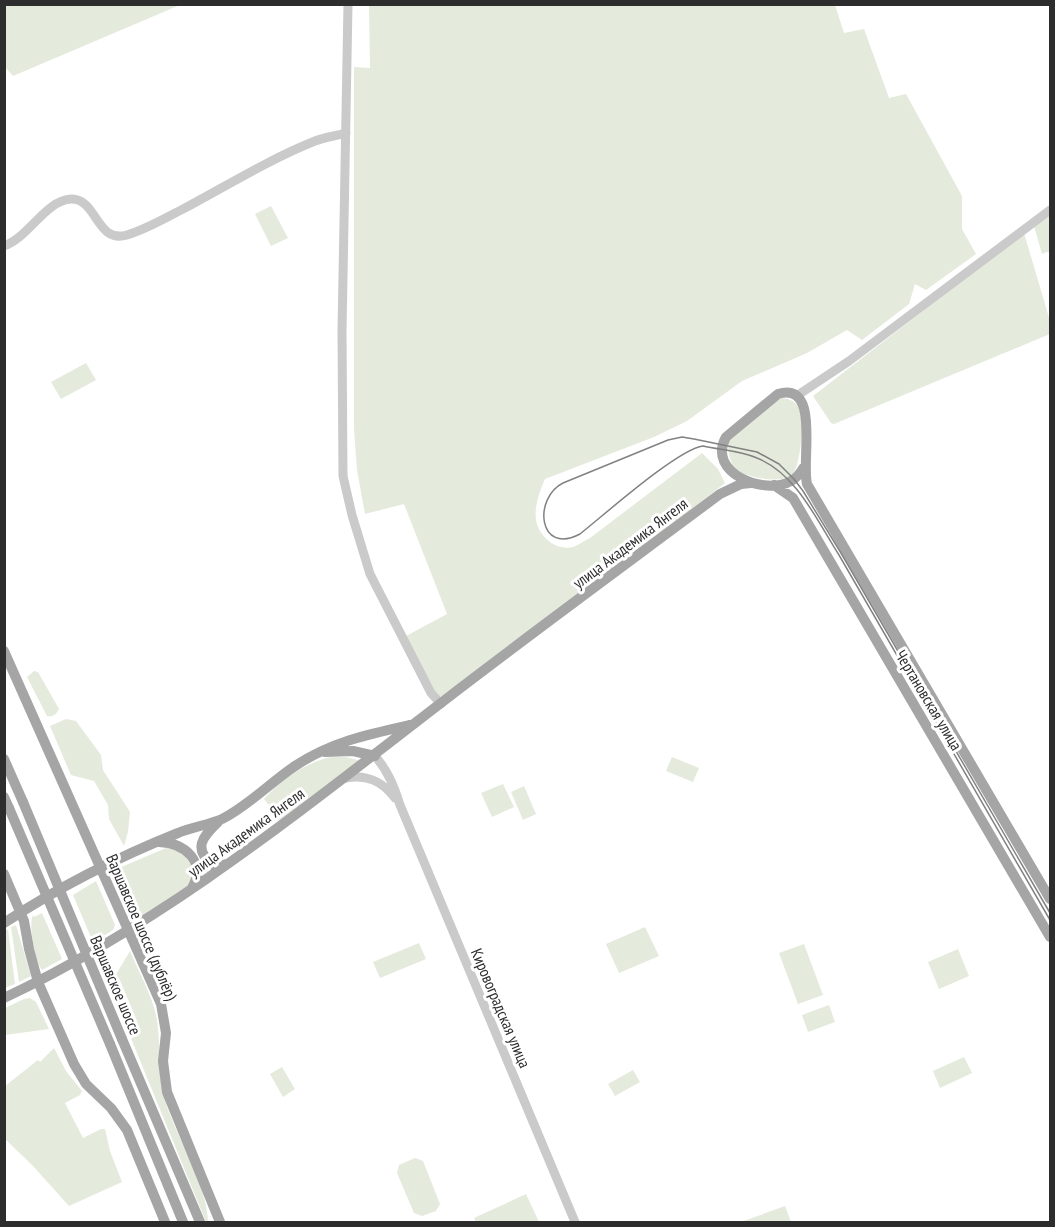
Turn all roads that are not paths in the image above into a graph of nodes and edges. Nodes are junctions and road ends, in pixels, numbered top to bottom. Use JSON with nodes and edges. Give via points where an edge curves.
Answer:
{"nodes":[{"id":1,"x":348,"y":4,"type":"edge"},
{"id":2,"x":346,"y":133,"type":"junction"},
{"id":3,"x":1050,"y":210,"type":"edge"},
{"id":4,"x":4,"y":246,"type":"edge"},
{"id":5,"x":798,"y":395,"type":"junction"},
{"id":6,"x":724,"y":458,"type":"junction"},
{"id":7,"x":804,"y":467,"type":"junction"},
{"id":8,"x":751,"y":483,"type":"junction"},
{"id":9,"x":774,"y":486,"type":"junction"},
{"id":10,"x":720,"y":494,"type":"junction"},
{"id":11,"x":4,"y":651,"type":"edge"},
{"id":12,"x":441,"y":704,"type":"junction"},
{"id":13,"x":413,"y":724,"type":"junction"},
{"id":14,"x":318,"y":752,"type":"junction"},
{"id":15,"x":375,"y":756,"type":"junction"},
{"id":16,"x":4,"y":759,"type":"edge"},
{"id":17,"x":346,"y":778,"type":"junction"},
{"id":18,"x":4,"y":797,"type":"edge"},
{"id":19,"x":992,"y":798,"type":"junction"},
{"id":20,"x":400,"y":805,"type":"junction"},
{"id":21,"x":974,"y":805,"type":"junction"},
{"id":22,"x":221,"y":819,"type":"junction"},
{"id":23,"x":158,"y":842,"type":"junction"},
{"id":24,"x":228,"y":864,"type":"junction"},
{"id":25,"x":101,"y":868,"type":"junction"},
{"id":26,"x":4,"y":874,"type":"edge"},
{"id":27,"x":190,"y":891,"type":"junction"},
{"id":28,"x":1050,"y":899,"type":"edge"},
{"id":29,"x":21,"y":912,"type":"junction"},
{"id":30,"x":4,"y":923,"type":"edge"},
{"id":31,"x":129,"y":930,"type":"junction"},
{"id":32,"x":1050,"y":938,"type":"edge"},
{"id":33,"x":38,"y":982,"type":"junction"},
{"id":34,"x":4,"y":998,"type":"edge"},
{"id":35,"x":208,"y":1194,"type":"junction"},
{"id":36,"x":165,"y":1221,"type":"edge"},
{"id":37,"x":183,"y":1222,"type":"edge"},
{"id":38,"x":200,"y":1222,"type":"edge"},
{"id":39,"x":213,"y":1222,"type":"edge"},
{"id":40,"x":220,"y":1222,"type":"edge"},
{"id":41,"x":574,"y":1222,"type":"edge"}],
"edges":[{"from":1,"to":2,"type":"street"},
{"from":2,"to":4,"type":"street","via":[[317,140],[128,235],[109,234],[82,202],[70,199],[52,207]]},
{"from":2,"to":12,"type":"street","via":[[342,331],[346,490],[370,574],[431,693]]},
{"from":3,"to":5,"type":"street"},
{"from":5,"to":6,"type":"main road","via":[[786,391],[778,394],[726,437],[722,444]]},
{"from":5,"to":7,"type":"main road","name":"Чертановская улица","via":[[805,412]]},
{"from":6,"to":8,"type":"main road","via":[[736,477]]},
{"from":6,"to":10,"type":"main road","via":[[730,479]]},
{"from":7,"to":9,"type":"main road","via":[[790,482]]},
{"from":7,"to":19,"type":"main road","name":"Чертановская улица","via":[[807,484]]},
{"from":8,"to":9,"type":"main road"},
{"from":8,"to":10,"type":"main road","name":"улица Академика Янгеля"},
{"from":9,"to":21,"type":"main road","name":"Чертановская улица","via":[[793,498]]},
{"from":10,"to":12,"type":"main road","name":"улица Академика Янгеля"},
{"from":11,"to":25,"type":"main road","name":"Варшавское шоссе (дублёр)"},
{"from":12,"to":13,"type":"main road","name":"улица Академика Янгеля"},
{"from":13,"to":14,"type":"main road","name":"улица Академика Янгеля","via":[[346,740]]},
{"from":13,"to":15,"type":"main road","name":"улица Академика Янгеля"},
{"from":14,"to":15,"type":"main road","via":[[353,751]]},
{"from":14,"to":22,"type":"main road","name":"улица Академика Янгеля"},
{"from":15,"to":17,"type":"main road","name":"улица Академика Янгеля"},
{"from":15,"to":20,"type":"street","name":"Кировоградская улица","via":[[388,774]]},
{"from":16,"to":38,"type":"main road","name":"Варшавское шоссе","bridge":true},
{"from":17,"to":20,"type":"street","name":"Кировоградская улица","via":[[373,779],[387,788]]},
{"from":17,"to":24,"type":"main road","name":"улица Академика Янгеля"},
{"from":18,"to":37,"type":"main road","name":"Варшавское шоссе","bridge":true},
{"from":19,"to":21,"type":"main road","via":[[982,796]]},
{"from":19,"to":28,"type":"main road","name":"Чертановская улица"},
{"from":20,"to":41,"type":"street","name":"Кировоградская улица"},
{"from":21,"to":32,"type":"main road","name":"Чертановская улица"},
{"from":22,"to":23,"type":"main road","name":"улица Академика Янгеля"},
{"from":22,"to":24,"type":"main road","via":[[204,836],[201,845],[210,863]]},
{"from":23,"to":25,"type":"main road","name":"улица Академика Янгеля"},
{"from":23,"to":27,"type":"main road","via":[[180,846],[195,862],[197,877]]},
{"from":24,"to":27,"type":"main road","name":"улица Академика Янгеля"},
{"from":25,"to":29,"type":"main road","name":"улица Академика Янгеля"},
{"from":25,"to":31,"type":"main road","name":"Варшавское шоссе (дублёр)"},
{"from":26,"to":29,"type":"main road"},
{"from":27,"to":31,"type":"main road","name":"улица Академика Янгеля"},
{"from":29,"to":30,"type":"main road","name":"улица Академика Янгеля"},
{"from":29,"to":33,"type":"main road"},
{"from":31,"to":33,"type":"main road","name":"улица Академика Янгеля"},
{"from":31,"to":35,"type":"main road","name":"Варшавское шоссе (дублёр)","via":[[163,1013],[167,1092]]},
{"from":33,"to":34,"type":"main road","name":"улица Академика Янгеля"},
{"from":33,"to":36,"type":"main road","via":[[82,1078],[127,1130]]},
{"from":35,"to":39,"type":"main road"},
{"from":35,"to":40,"type":"main road","name":"Варшавское шоссе (дублёр)"}]}
